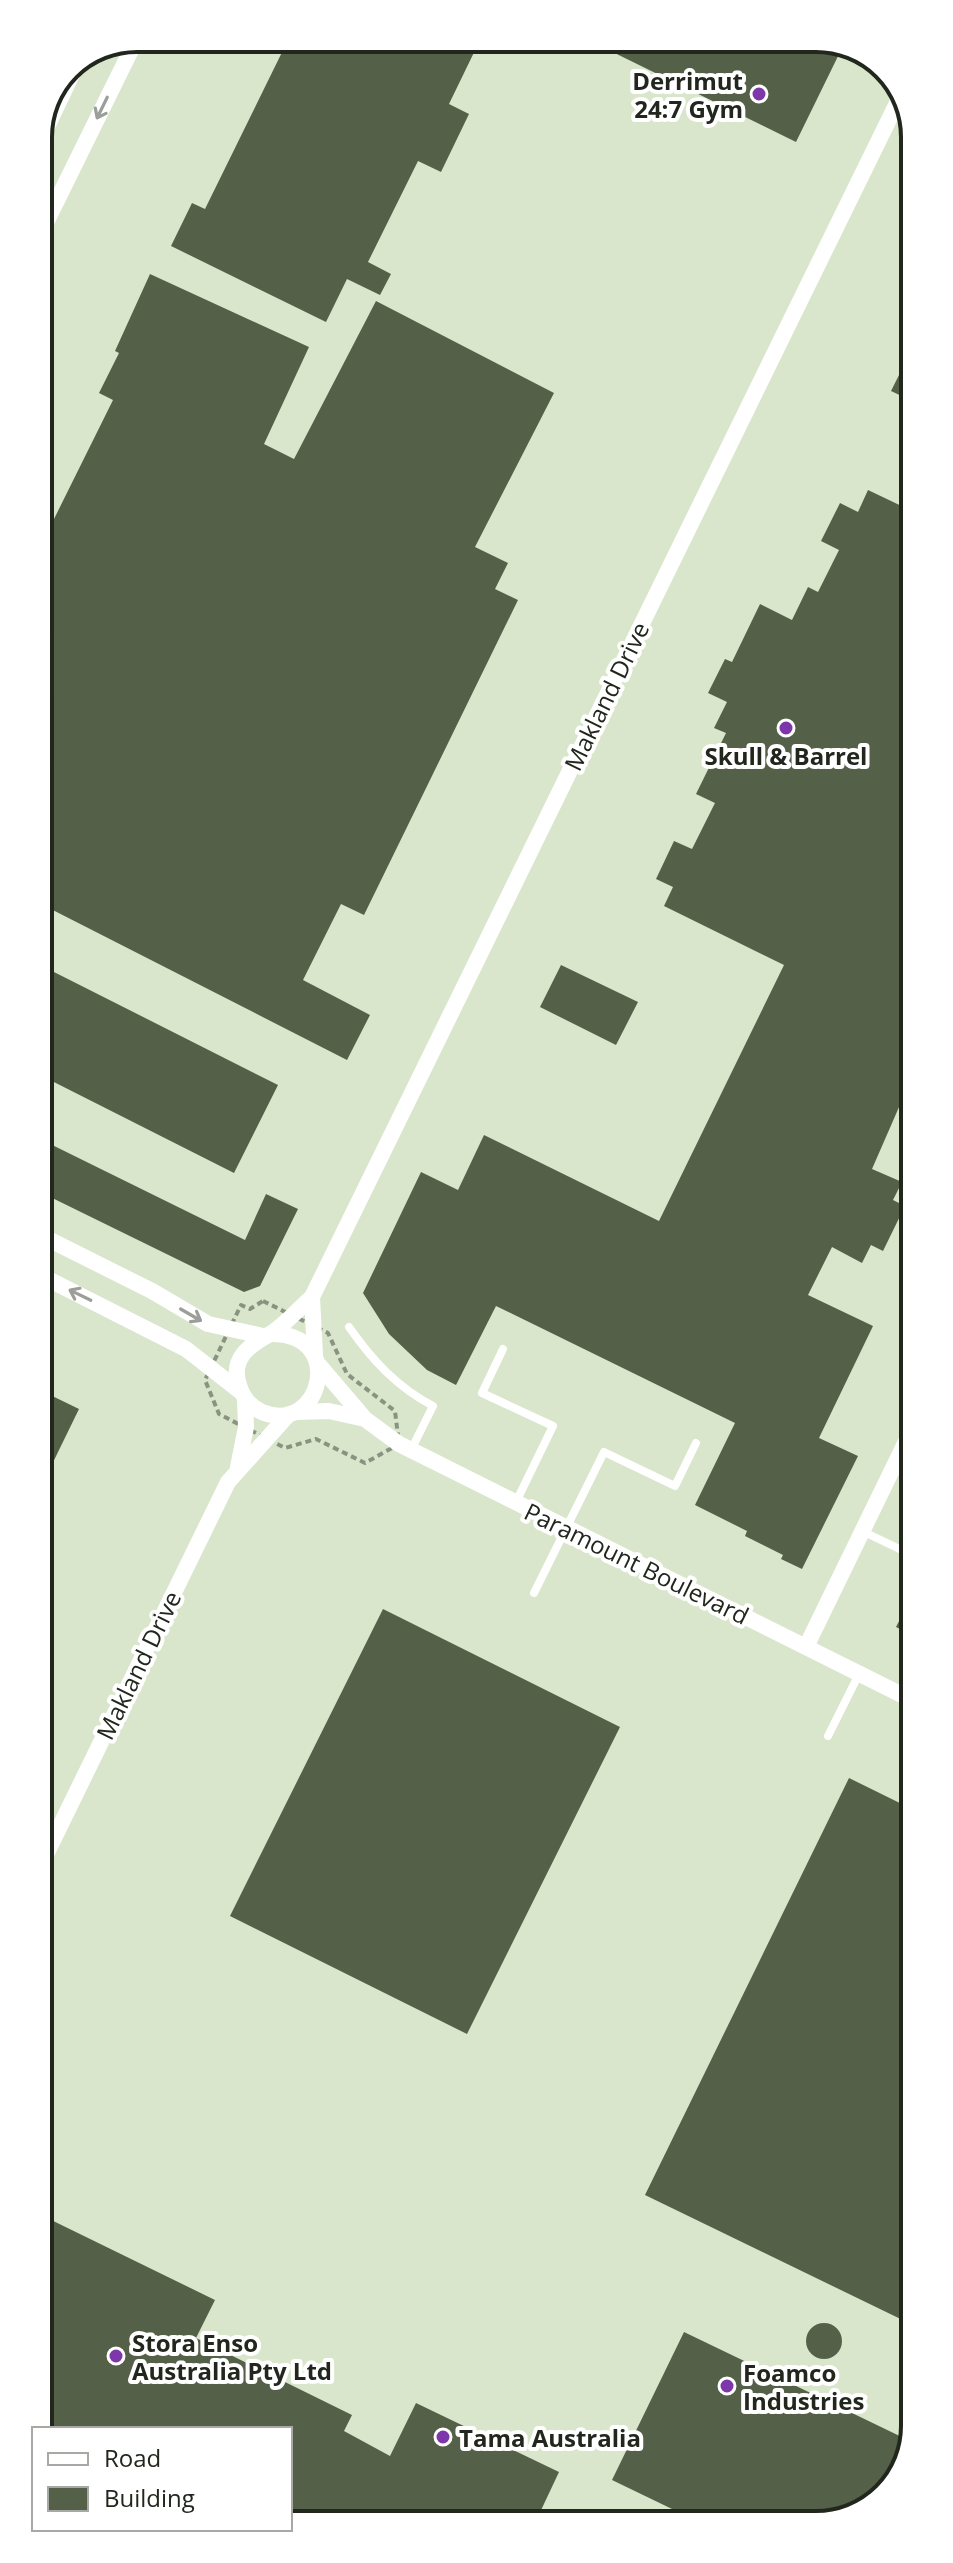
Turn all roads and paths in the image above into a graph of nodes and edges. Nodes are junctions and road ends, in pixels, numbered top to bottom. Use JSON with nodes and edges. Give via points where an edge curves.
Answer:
{"nodes":[{"id":1,"x":130,"y":53,"type":"edge"},
{"id":2,"x":896,"y":106,"type":"edge"},
{"id":3,"x":52,"y":211,"type":"edge"},
{"id":4,"x":52,"y":1241,"type":"edge"},
{"id":5,"x":52,"y":1281,"type":"edge"},
{"id":6,"x":312,"y":1297,"type":"junction"},
{"id":7,"x":349,"y":1327,"type":"dead end"},
{"id":8,"x":266,"y":1335,"type":"junction"},
{"id":9,"x":503,"y":1349,"type":"dead end"},
{"id":10,"x":317,"y":1361,"type":"junction"},
{"id":11,"x":243,"y":1396,"type":"junction"},
{"id":12,"x":293,"y":1413,"type":"junction"},
{"id":13,"x":365,"y":1419,"type":"junction"},
{"id":14,"x":696,"y":1443,"type":"dead end"},
{"id":15,"x":411,"y":1451,"type":"junction"},
{"id":16,"x":901,"y":1452,"type":"edge"},
{"id":17,"x":896,"y":1462,"type":"junction"},
{"id":18,"x":901,"y":1464,"type":"edge"},
{"id":19,"x":238,"y":1467,"type":"junction"},
{"id":20,"x":515,"y":1503,"type":"junction"},
{"id":21,"x":566,"y":1528,"type":"junction"},
{"id":22,"x":862,"y":1531,"type":"junction"},
{"id":23,"x":901,"y":1550,"type":"edge"},
{"id":24,"x":534,"y":1593,"type":"dead end"},
{"id":25,"x":806,"y":1647,"type":"junction"},
{"id":26,"x":859,"y":1674,"type":"junction"},
{"id":27,"x":901,"y":1695,"type":"edge"},
{"id":28,"x":828,"y":1736,"type":"dead end"},
{"id":29,"x":52,"y":1843,"type":"edge"}],
"edges":[{"from":1,"to":3,"type":"street","one_way":true},
{"from":2,"to":6,"type":"street","name":"Makland Drive"},
{"from":4,"to":8,"type":"street","one_way":true,"via":[[208,1324]]},
{"from":11,"to":5,"type":"street","one_way":true,"via":[[212,1367],[170,1340]]},
{"from":6,"to":8,"type":"street","name":"Makland Drive"},
{"from":6,"to":10,"type":"street","name":"Makland Drive"},
{"from":7,"to":15,"type":"lane","via":[[406,1392],[433,1406]]},
{"from":8,"to":10,"type":"street","via":[[296,1337]]},
{"from":8,"to":11,"type":"street","via":[[242,1353],[237,1379]]},
{"from":9,"to":20,"type":"lane","via":[[482,1393],[553,1426]]},
{"from":10,"to":12,"type":"street","via":[[315,1392]]},
{"from":10,"to":13,"type":"street","name":"Paramount Boulevard"},
{"from":11,"to":12,"type":"street","via":[[265,1413]]},
{"from":11,"to":19,"type":"street","name":"Makland Drive","via":[[246,1427]]},
{"from":12,"to":13,"type":"street","name":"Paramount Boulevard","via":[[329,1411]]},
{"from":12,"to":19,"type":"street","name":"Makland Drive"},
{"from":13,"to":15,"type":"street","name":"Paramount Boulevard"},
{"from":14,"to":21,"type":"lane","via":[[675,1486],[604,1452]]},
{"from":15,"to":20,"type":"street","name":"Paramount Boulevard"},
{"from":16,"to":17,"type":"street"},
{"from":17,"to":18,"type":"lane"},
{"from":17,"to":22,"type":"street"},
{"from":19,"to":29,"type":"street","name":"Makland Drive"},
{"from":20,"to":21,"type":"street","name":"Paramount Boulevard"},
{"from":21,"to":24,"type":"lane"},
{"from":21,"to":25,"type":"street","name":"Paramount Boulevard"},
{"from":22,"to":23,"type":"lane"},
{"from":22,"to":25,"type":"street"},
{"from":25,"to":26,"type":"street","name":"Paramount Boulevard"},
{"from":26,"to":27,"type":"street","name":"Paramount Boulevard"},
{"from":26,"to":28,"type":"lane"}]}
